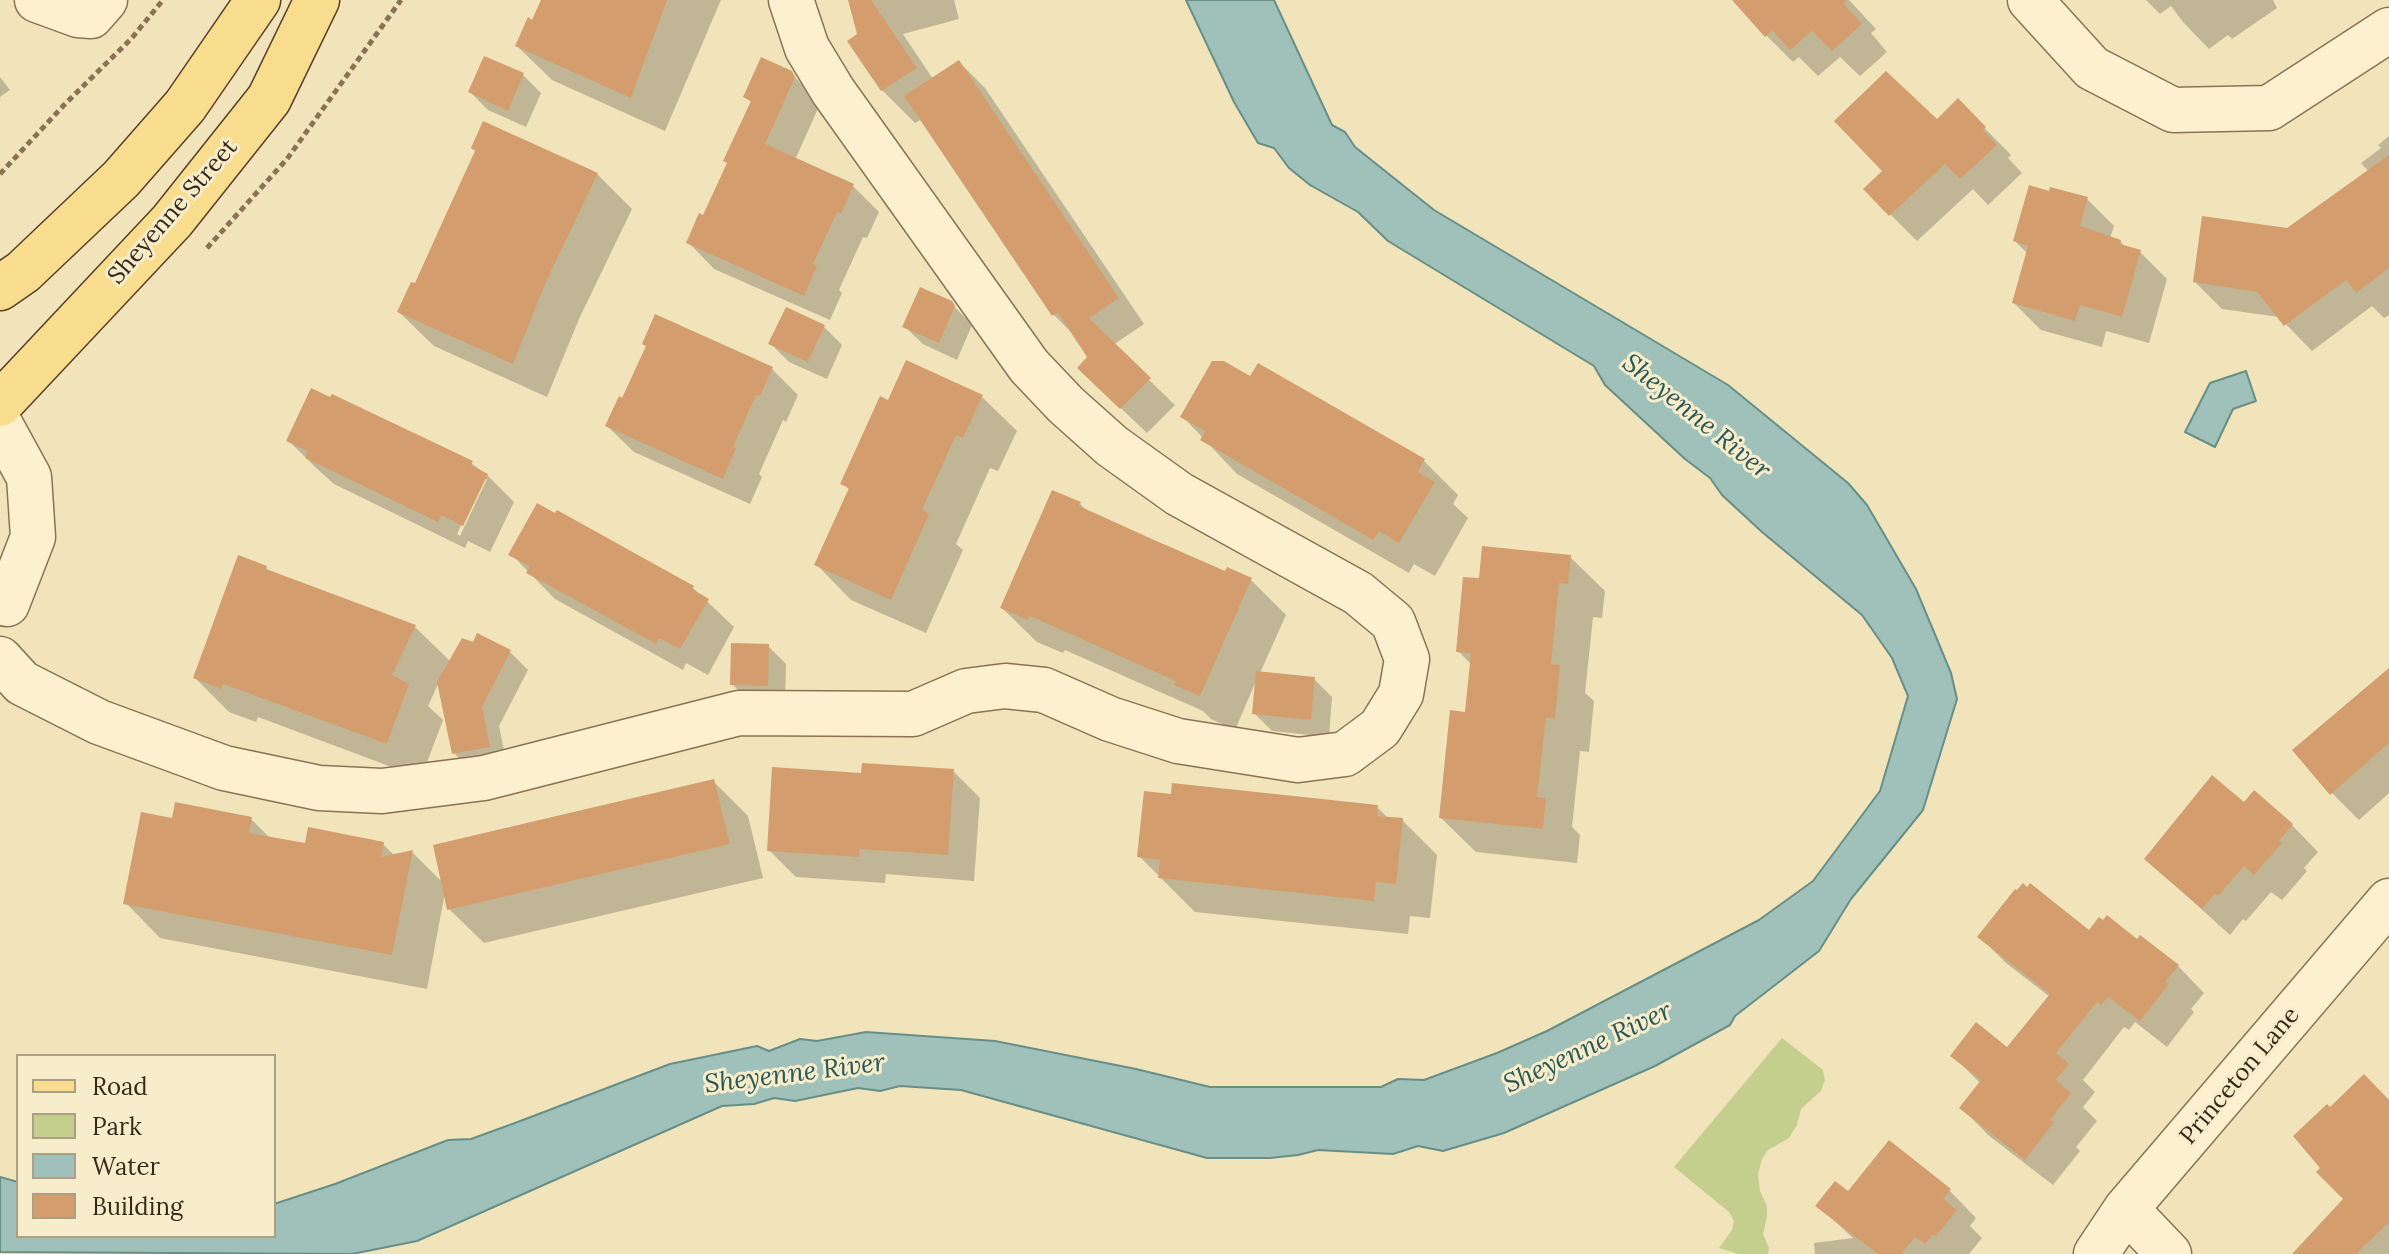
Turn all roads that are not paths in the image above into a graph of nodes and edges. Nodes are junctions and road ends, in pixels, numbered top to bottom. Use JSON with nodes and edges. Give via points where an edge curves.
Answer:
{"nodes":[{"id":1,"x":37,"y":0,"type":"edge"},
{"id":2,"x":105,"y":0,"type":"edge"},
{"id":3,"x":258,"y":0,"type":"edge"},
{"id":4,"x":317,"y":0,"type":"edge"},
{"id":5,"x":791,"y":0,"type":"edge"},
{"id":6,"x":2030,"y":0,"type":"edge"},
{"id":7,"x":2389,"y":30,"type":"edge"},
{"id":8,"x":0,"y":288,"type":"edge"},
{"id":9,"x":0,"y":404,"type":"edge"},
{"id":10,"x":0,"y":424,"type":"edge"},
{"id":11,"x":2,"y":602,"type":"edge"},
{"id":12,"x":0,"y":659,"type":"edge"},
{"id":13,"x":2389,"y":901,"type":"edge"},
{"id":14,"x":2126,"y":1209,"type":"junction"},
{"id":15,"x":2096,"y":1254,"type":"edge"},
{"id":16,"x":2169,"y":1254,"type":"edge"}],
"edges":[{"from":1,"to":2,"type":"street","via":[[91,16]]},
{"from":3,"to":8,"type":"main road","via":[[185,106],[121,179]]},
{"from":4,"to":9,"type":"main road","name":"Sheyenne Street","via":[[269,99],[172,221]]},
{"from":5,"to":12,"type":"street","via":[[807,48],[833,91],[1029,366],[1066,405],[1179,494],[1358,593],[1393,622],[1407,659],[1401,694],[1380,728],[1345,754],[1298,760],[1178,741],[1044,690],[1005,686],[966,691],[913,714],[739,713],[484,778],[382,791],[335,789],[224,768],[99,722],[22,683]]},
{"from":6,"to":7,"type":"street","via":[[2092,68],[2173,110],[2269,108]]},
{"from":10,"to":11,"type":"street","via":[[29,477],[33,537]]},
{"from":13,"to":14,"type":"street","name":"Princeton Lane"},
{"from":14,"to":15,"type":"street","name":"Princeton Lane"},
{"from":14,"to":16,"type":"street"}]}
